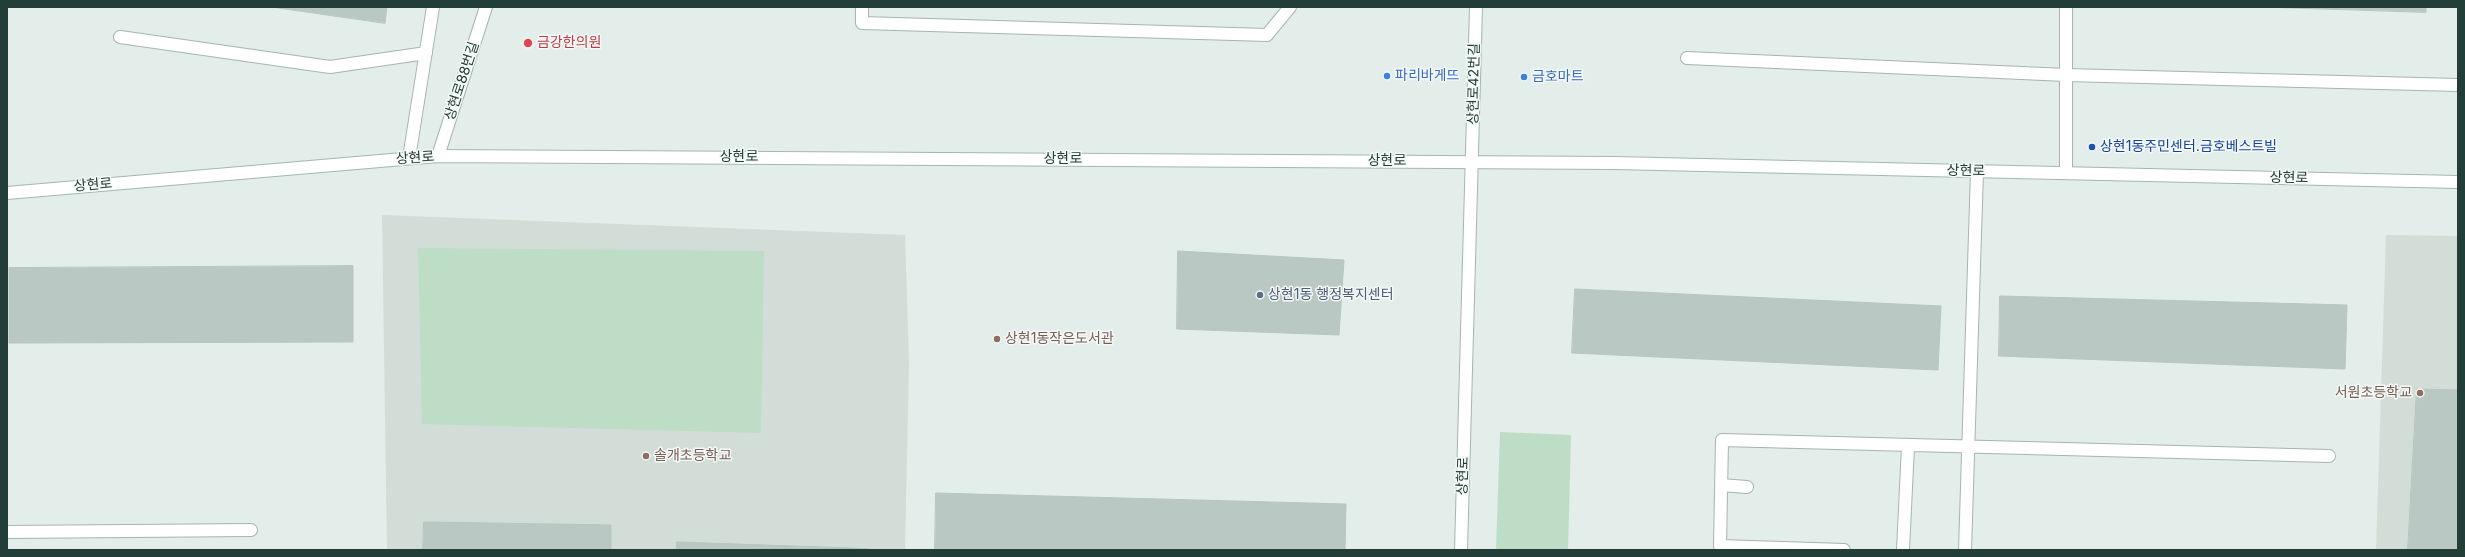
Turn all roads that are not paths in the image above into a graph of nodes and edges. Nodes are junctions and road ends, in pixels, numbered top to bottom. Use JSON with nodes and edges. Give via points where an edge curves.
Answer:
{"nodes":[{"id":1,"x":433,"y":7,"type":"edge"},
{"id":2,"x":486,"y":7,"type":"edge"},
{"id":3,"x":862,"y":7,"type":"edge"},
{"id":4,"x":1290,"y":7,"type":"edge"},
{"id":5,"x":1476,"y":7,"type":"edge"},
{"id":6,"x":2066,"y":7,"type":"edge"},
{"id":7,"x":120,"y":37,"type":"dead end"},
{"id":8,"x":426,"y":53,"type":"junction"},
{"id":9,"x":1687,"y":58,"type":"dead end"},
{"id":10,"x":2066,"y":74,"type":"junction"},
{"id":11,"x":2458,"y":85,"type":"edge"},
{"id":12,"x":438,"y":156,"type":"junction"},
{"id":13,"x":409,"y":158,"type":"junction"},
{"id":14,"x":1473,"y":162,"type":"junction"},
{"id":15,"x":1977,"y":171,"type":"junction"},
{"id":16,"x":2066,"y":173,"type":"junction"},
{"id":17,"x":2458,"y":182,"type":"edge"},
{"id":18,"x":7,"y":193,"type":"edge"},
{"id":19,"x":1908,"y":446,"type":"junction"},
{"id":20,"x":1968,"y":448,"type":"junction"},
{"id":21,"x":2329,"y":456,"type":"dead end"},
{"id":22,"x":1721,"y":485,"type":"junction"},
{"id":23,"x":1747,"y":487,"type":"dead end"},
{"id":24,"x":251,"y":530,"type":"dead end"},
{"id":25,"x":7,"y":532,"type":"edge"},
{"id":26,"x":1461,"y":550,"type":"edge"},
{"id":27,"x":1844,"y":550,"type":"edge"},
{"id":28,"x":1903,"y":550,"type":"edge"},
{"id":29,"x":1965,"y":550,"type":"edge"}],
"edges":[{"from":1,"to":8,"type":"street"},
{"from":2,"to":12,"type":"street","name":"상현로88번길"},
{"from":3,"to":4,"type":"street","via":[[862,23],[1267,35]]},
{"from":5,"to":14,"type":"street","name":"상현로42번길"},
{"from":6,"to":10,"type":"street"},
{"from":7,"to":8,"type":"street","via":[[330,66]]},
{"from":8,"to":13,"type":"street"},
{"from":9,"to":10,"type":"street"},
{"from":10,"to":11,"type":"street"},
{"from":10,"to":16,"type":"street"},
{"from":12,"to":13,"type":"street","name":"상현로"},
{"from":12,"to":14,"type":"street","name":"상현로"},
{"from":13,"to":18,"type":"street","name":"상현로"},
{"from":14,"to":15,"type":"street","name":"상현로"},
{"from":14,"to":26,"type":"street","name":"상현로"},
{"from":15,"to":16,"type":"street","name":"상현로"},
{"from":15,"to":20,"type":"street"},
{"from":16,"to":17,"type":"street","name":"상현로"},
{"from":19,"to":20,"type":"street"},
{"from":19,"to":22,"type":"street","via":[[1722,440]]},
{"from":19,"to":28,"type":"street"},
{"from":20,"to":21,"type":"street"},
{"from":20,"to":29,"type":"street"},
{"from":22,"to":23,"type":"street"},
{"from":22,"to":27,"type":"street","via":[[1720,546]]},
{"from":24,"to":25,"type":"street"}]}
